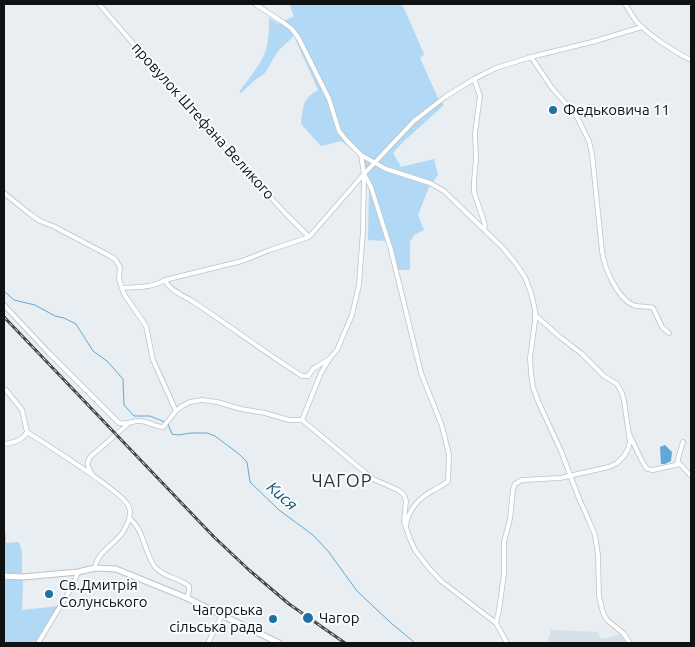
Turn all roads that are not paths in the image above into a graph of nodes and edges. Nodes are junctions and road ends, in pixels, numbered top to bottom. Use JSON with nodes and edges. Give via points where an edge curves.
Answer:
{"nodes":[{"id":1,"x":99,"y":4,"type":"edge"},
{"id":2,"x":255,"y":4,"type":"edge"},
{"id":3,"x":626,"y":4,"type":"edge"},
{"id":4,"x":642,"y":27,"type":"junction"},
{"id":5,"x":531,"y":57,"type":"junction"},
{"id":6,"x":691,"y":60,"type":"edge"},
{"id":7,"x":474,"y":79,"type":"junction"},
{"id":8,"x":361,"y":155,"type":"junction"},
{"id":9,"x":374,"y":163,"type":"junction"},
{"id":10,"x":364,"y":174,"type":"junction"},
{"id":11,"x":4,"y":193,"type":"edge"},
{"id":12,"x":484,"y":230,"type":"junction"},
{"id":13,"x":309,"y":237,"type":"junction"},
{"id":14,"x":165,"y":280,"type":"junction"},
{"id":15,"x":122,"y":288,"type":"junction"},
{"id":16,"x":4,"y":305,"type":"edge"},
{"id":17,"x":535,"y":315,"type":"junction"},
{"id":18,"x":669,"y":333,"type":"dead end"},
{"id":19,"x":330,"y":358,"type":"junction"},
{"id":20,"x":4,"y":389,"type":"edge"},
{"id":21,"x":176,"y":411,"type":"junction"},
{"id":22,"x":302,"y":420,"type":"junction"},
{"id":23,"x":128,"y":424,"type":"junction"},
{"id":24,"x":27,"y":432,"type":"junction"},
{"id":25,"x":629,"y":434,"type":"junction"},
{"id":26,"x":683,"y":442,"type":"dead end"},
{"id":27,"x":4,"y":444,"type":"edge"},
{"id":28,"x":677,"y":464,"type":"junction"},
{"id":29,"x":93,"y":476,"type":"junction"},
{"id":30,"x":570,"y":476,"type":"junction"},
{"id":31,"x":691,"y":476,"type":"edge"},
{"id":32,"x":130,"y":519,"type":"junction"},
{"id":33,"x":406,"y":527,"type":"junction"},
{"id":34,"x":96,"y":568,"type":"junction"},
{"id":35,"x":78,"y":572,"type":"junction"},
{"id":36,"x":4,"y":576,"type":"edge"},
{"id":37,"x":187,"y":598,"type":"junction"},
{"id":38,"x":222,"y":615,"type":"junction"},
{"id":39,"x":496,"y":623,"type":"junction"},
{"id":40,"x":38,"y":643,"type":"edge"},
{"id":41,"x":208,"y":643,"type":"edge"},
{"id":42,"x":279,"y":643,"type":"edge"},
{"id":43,"x":507,"y":643,"type":"edge"},
{"id":44,"x":630,"y":643,"type":"edge"}],
"edges":[{"from":1,"to":13,"type":"street","name":"провулок Штефана Великого","via":[[199,120]]},
{"from":2,"to":8,"type":"street","via":[[295,33],[329,99],[340,133]]},
{"from":3,"to":4,"type":"street"},
{"from":4,"to":5,"type":"street"},
{"from":4,"to":6,"type":"street"},
{"from":5,"to":7,"type":"street"},
{"from":5,"to":18,"type":"street","via":[[576,115],[588,141],[602,251],[609,276],[630,304],[653,308],[662,327]]},
{"from":7,"to":9,"type":"street","via":[[414,121]]},
{"from":7,"to":12,"type":"street","via":[[480,96],[475,133],[474,192]]},
{"from":8,"to":9,"type":"street"},
{"from":8,"to":10,"type":"street"},
{"from":9,"to":10,"type":"street"},
{"from":9,"to":12,"type":"street","via":[[439,187]]},
{"from":10,"to":13,"type":"street"},
{"from":10,"to":19,"type":"street","via":[[359,285],[352,315]]},
{"from":10,"to":33,"type":"street","via":[[391,250],[421,373],[442,426],[449,455],[448,481],[415,504]]},
{"from":11,"to":15,"type":"street","via":[[40,221],[112,257],[120,267]]},
{"from":12,"to":17,"type":"street","via":[[508,253],[525,276]]},
{"from":13,"to":14,"type":"street","via":[[242,261]]},
{"from":14,"to":15,"type":"street","via":[[150,286]]},
{"from":14,"to":19,"type":"street","via":[[166,284],[302,376],[308,376],[312,369]]},
{"from":15,"to":21,"type":"street","via":[[145,324],[153,360]]},
{"from":16,"to":23,"type":"street","via":[[114,419]]},
{"from":17,"to":25,"type":"street","via":[[617,384],[624,401]]},
{"from":17,"to":30,"type":"street","via":[[530,358],[532,384]]},
{"from":19,"to":22,"type":"street"},
{"from":20,"to":24,"type":"street","via":[[22,410]]},
{"from":21,"to":22,"type":"street","via":[[190,402],[207,400],[241,410]]},
{"from":21,"to":23,"type":"street","via":[[160,428],[143,421]]},
{"from":22,"to":33,"type":"street","via":[[373,478],[404,495]]},
{"from":23,"to":29,"type":"street","via":[[90,456],[88,466]]},
{"from":24,"to":27,"type":"street","via":[[22,438]]},
{"from":24,"to":29,"type":"street"},
{"from":25,"to":28,"type":"street","via":[[647,469]]},
{"from":25,"to":30,"type":"street","via":[[628,449],[617,463]]},
{"from":26,"to":28,"type":"street"},
{"from":28,"to":31,"type":"street"},
{"from":29,"to":32,"type":"street","via":[[126,501]]},
{"from":30,"to":39,"type":"street","via":[[516,482],[504,542],[504,574]]},
{"from":30,"to":44,"type":"street","via":[[596,539],[603,613]]},
{"from":32,"to":34,"type":"street","via":[[122,534],[98,559]]},
{"from":32,"to":37,"type":"street","via":[[157,568],[189,586]]},
{"from":33,"to":39,"type":"street","via":[[415,550],[433,573]]},
{"from":34,"to":35,"type":"street"},
{"from":34,"to":37,"type":"street","via":[[116,569]]},
{"from":35,"to":36,"type":"street"},
{"from":35,"to":40,"type":"street"},
{"from":37,"to":38,"type":"street"},
{"from":38,"to":41,"type":"street"},
{"from":38,"to":42,"type":"street"},
{"from":39,"to":43,"type":"street"}]}
